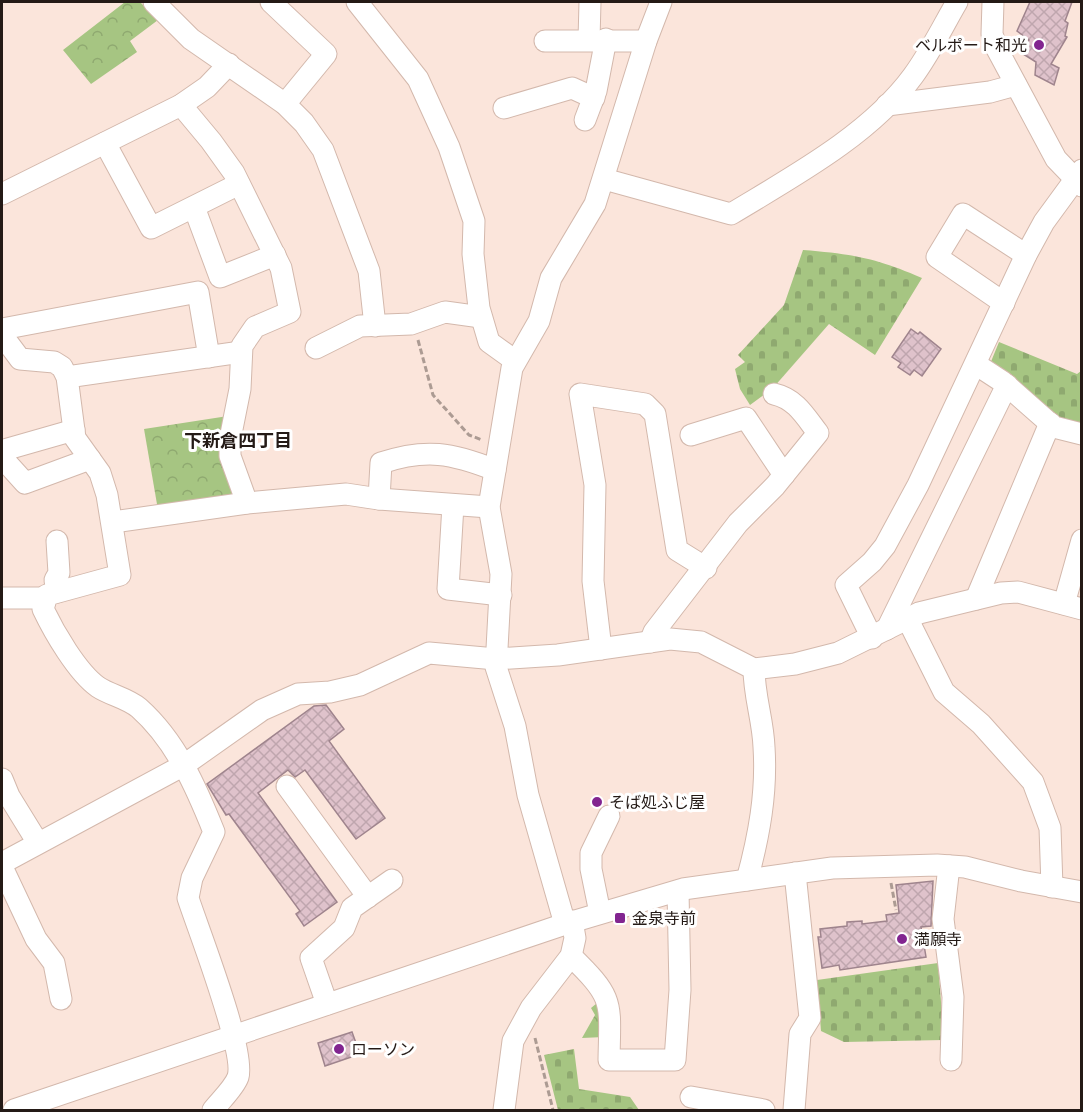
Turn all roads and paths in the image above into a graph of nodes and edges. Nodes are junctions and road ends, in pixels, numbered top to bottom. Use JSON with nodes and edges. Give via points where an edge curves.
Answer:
{"nodes":[{"id":1,"x":154,"y":2,"type":"edge"},
{"id":2,"x":271,"y":2,"type":"edge"},
{"id":3,"x":357,"y":2,"type":"edge"},
{"id":4,"x":590,"y":2,"type":"edge"},
{"id":5,"x":661,"y":2,"type":"edge"},
{"id":6,"x":957,"y":2,"type":"edge"},
{"id":7,"x":993,"y":2,"type":"edge"},
{"id":8,"x":598,"y":39,"type":"junction"},
{"id":9,"x":545,"y":41,"type":"dead end"},
{"id":10,"x":646,"y":41,"type":"junction"},
{"id":11,"x":229,"y":64,"type":"junction"},
{"id":12,"x":1016,"y":86,"type":"junction"},
{"id":13,"x":594,"y":98,"type":"junction"},
{"id":14,"x":285,"y":104,"type":"junction"},
{"id":15,"x":181,"y":105,"type":"junction"},
{"id":16,"x":887,"y":105,"type":"junction"},
{"id":17,"x":504,"y":108,"type":"dead end"},
{"id":18,"x":585,"y":120,"type":"dead end"},
{"id":19,"x":105,"y":143,"type":"junction"},
{"id":20,"x":1079,"y":178,"type":"edge"},
{"id":21,"x":604,"y":179,"type":"junction"},
{"id":22,"x":239,"y":184,"type":"junction"},
{"id":23,"x":2,"y":195,"type":"edge"},
{"id":24,"x":194,"y":207,"type":"junction"},
{"id":25,"x":274,"y":255,"type":"junction"},
{"id":26,"x":1026,"y":255,"type":"junction"},
{"id":27,"x":1004,"y":303,"type":"junction"},
{"id":28,"x":481,"y":317,"type":"junction"},
{"id":29,"x":414,"y":323,"type":"junction"},
{"id":30,"x":375,"y":326,"type":"junction"},
{"id":31,"x":2,"y":329,"type":"edge"},
{"id":32,"x":2,"y":335,"type":"edge"},
{"id":33,"x":316,"y":348,"type":"dead end"},
{"id":34,"x":242,"y":352,"type":"junction"},
{"id":35,"x":209,"y":357,"type":"junction"},
{"id":36,"x":514,"y":360,"type":"junction"},
{"id":37,"x":976,"y":364,"type":"junction"},
{"id":38,"x":67,"y":377,"type":"junction"},
{"id":39,"x":1007,"y":385,"type":"junction"},
{"id":40,"x":774,"y":394,"type":"dead end"},
{"id":41,"x":1050,"y":423,"type":"junction"},
{"id":42,"x":74,"y":430,"type":"junction"},
{"id":43,"x":1082,"y":434,"type":"edge"},
{"id":44,"x":691,"y":435,"type":"dead end"},
{"id":45,"x":498,"y":446,"type":"junction"},
{"id":46,"x":90,"y":459,"type":"junction"},
{"id":47,"x":495,"y":470,"type":"junction"},
{"id":48,"x":783,"y":475,"type":"junction"},
{"id":49,"x":379,"y":499,"type":"junction"},
{"id":50,"x":247,"y":503,"type":"junction"},
{"id":51,"x":453,"y":505,"type":"junction"},
{"id":52,"x":489,"y":507,"type":"junction"},
{"id":53,"x":113,"y":522,"type":"junction"},
{"id":54,"x":1082,"y":540,"type":"edge"},
{"id":55,"x":57,"y":541,"type":"dead end"},
{"id":56,"x":706,"y":568,"type":"junction"},
{"id":57,"x":52,"y":595,"type":"junction"},
{"id":58,"x":501,"y":595,"type":"junction"},
{"id":59,"x":2,"y":598,"type":"edge"},
{"id":60,"x":976,"y":599,"type":"junction"},
{"id":61,"x":1073,"y":607,"type":"edge"},
{"id":62,"x":907,"y":618,"type":"junction"},
{"id":63,"x":880,"y":633,"type":"junction"},
{"id":64,"x":650,"y":642,"type":"junction"},
{"id":65,"x":601,"y":649,"type":"junction"},
{"id":66,"x":496,"y":659,"type":"junction"},
{"id":67,"x":754,"y":669,"type":"junction"},
{"id":68,"x":184,"y":765,"type":"junction"},
{"id":69,"x":2,"y":779,"type":"edge"},
{"id":70,"x":287,"y":786,"type":"dead end"},
{"id":71,"x":609,"y":816,"type":"dead end"},
{"id":72,"x":38,"y":843,"type":"junction"},
{"id":73,"x":2,"y":865,"type":"edge"},
{"id":74,"x":949,"y":866,"type":"junction"},
{"id":75,"x":795,"y":873,"type":"junction"},
{"id":76,"x":890,"y":875,"type":"dead end"},
{"id":77,"x":392,"y":880,"type":"dead end"},
{"id":78,"x":747,"y":880,"type":"junction"},
{"id":79,"x":1052,"y":886,"type":"junction"},
{"id":80,"x":678,"y":891,"type":"junction"},
{"id":81,"x":1082,"y":892,"type":"edge"},
{"id":82,"x":368,"y":897,"type":"junction"},
{"id":83,"x":896,"y":910,"type":"dead end"},
{"id":84,"x":600,"y":913,"type":"junction"},
{"id":85,"x":569,"y":923,"type":"junction"},
{"id":86,"x":571,"y":956,"type":"junction"},
{"id":87,"x":62,"y":999,"type":"dead end"},
{"id":88,"x":327,"y":1004,"type":"junction"},
{"id":89,"x":533,"y":1033,"type":"dead end"},
{"id":90,"x":233,"y":1035,"type":"junction"},
{"id":91,"x":951,"y":1060,"type":"dead end"},
{"id":92,"x":691,"y":1097,"type":"dead end"},
{"id":93,"x":14,"y":1110,"type":"edge"},
{"id":94,"x":213,"y":1110,"type":"edge"},
{"id":95,"x":504,"y":1110,"type":"edge"},
{"id":96,"x":553,"y":1110,"type":"edge"},
{"id":97,"x":764,"y":1110,"type":"edge"},
{"id":98,"x":794,"y":1110,"type":"edge"}],
"edges":[{"from":1,"to":11,"type":"street","via":[[191,39]]},
{"from":2,"to":14,"type":"street","via":[[326,54]]},
{"from":3,"to":28,"type":"street","via":[[418,79],[449,147],[474,221],[473,254]]},
{"from":4,"to":8,"type":"street"},
{"from":5,"to":10,"type":"street"},
{"from":6,"to":16,"type":"street","via":[[913,76]]},
{"from":7,"to":12,"type":"street","via":[[992,34],[996,49]]},
{"from":8,"to":9,"type":"street"},
{"from":8,"to":10,"type":"street"},
{"from":8,"to":13,"type":"street"},
{"from":10,"to":21,"type":"street"},
{"from":11,"to":14,"type":"street"},
{"from":11,"to":15,"type":"street","via":[[207,87]]},
{"from":12,"to":16,"type":"street"},
{"from":12,"to":20,"type":"street","via":[[1056,159]]},
{"from":13,"to":17,"type":"street","via":[[572,88]]},
{"from":13,"to":18,"type":"street"},
{"from":14,"to":30,"type":"street","via":[[323,150],[369,271]]},
{"from":15,"to":19,"type":"street"},
{"from":15,"to":22,"type":"street","via":[[212,141]]},
{"from":16,"to":21,"type":"street","via":[[798,173],[731,214]]},
{"from":19,"to":23,"type":"street"},
{"from":19,"to":24,"type":"street","via":[[151,228]]},
{"from":20,"to":26,"type":"street","via":[[1044,222]]},
{"from":21,"to":36,"type":"street","via":[[595,204],[551,278],[539,321]]},
{"from":22,"to":24,"type":"street"},
{"from":22,"to":25,"type":"street"},
{"from":24,"to":25,"type":"street","via":[[220,277]]},
{"from":25,"to":34,"type":"street","via":[[290,312],[255,327]]},
{"from":26,"to":27,"type":"street"},
{"from":26,"to":27,"type":"street","via":[[963,214],[937,257]]},
{"from":27,"to":37,"type":"street"},
{"from":28,"to":29,"type":"street","via":[[445,312]]},
{"from":28,"to":36,"type":"street","via":[[489,342]]},
{"from":29,"to":30,"type":"street"},
{"from":29,"to":45,"type":"path","via":[[433,395],[469,435]]},
{"from":30,"to":33,"type":"street","via":[[360,326]]},
{"from":31,"to":35,"type":"street","via":[[198,292]]},
{"from":32,"to":38,"type":"street","via":[[20,359],[54,362]]},
{"from":34,"to":35,"type":"street"},
{"from":34,"to":50,"type":"street","via":[[230,456]]},
{"from":35,"to":38,"type":"street"},
{"from":36,"to":45,"type":"street"},
{"from":37,"to":39,"type":"street"},
{"from":37,"to":63,"type":"street","via":[[885,546],[846,585]]},
{"from":38,"to":42,"type":"street"},
{"from":39,"to":41,"type":"street"},
{"from":39,"to":63,"type":"street"},
{"from":40,"to":48,"type":"street","via":[[787,397],[799,407],[818,433]]},
{"from":41,"to":43,"type":"street"},
{"from":41,"to":60,"type":"street"},
{"from":42,"to":46,"type":"street"},
{"from":42,"to":46,"type":"street","via":[[4,450],[6,462],[25,483]]},
{"from":44,"to":48,"type":"street","via":[[746,418]]},
{"from":45,"to":47,"type":"street"},
{"from":46,"to":53,"type":"street","via":[[100,473]]},
{"from":47,"to":49,"type":"street","via":[[460,456],[408,454],[381,463]]},
{"from":47,"to":52,"type":"street"},
{"from":48,"to":56,"type":"street","via":[[738,523]]},
{"from":49,"to":50,"type":"street","via":[[346,494]]},
{"from":49,"to":51,"type":"street"},
{"from":50,"to":53,"type":"street"},
{"from":51,"to":52,"type":"street"},
{"from":51,"to":58,"type":"street","via":[[448,589]]},
{"from":52,"to":58,"type":"street"},
{"from":53,"to":57,"type":"street","via":[[120,574]]},
{"from":54,"to":61,"type":"street"},
{"from":55,"to":57,"type":"street","via":[[59,573]]},
{"from":56,"to":64,"type":"street"},
{"from":56,"to":65,"type":"street","via":[[677,550],[655,414],[645,404],[580,394],[595,485],[593,581]]},
{"from":57,"to":59,"type":"street"},
{"from":57,"to":68,"type":"street","via":[[43,609],[63,646],[97,686],[137,707]]},
{"from":58,"to":66,"type":"street"},
{"from":60,"to":61,"type":"street","via":[[1018,592]]},
{"from":60,"to":62,"type":"street"},
{"from":62,"to":63,"type":"street"},
{"from":62,"to":79,"type":"street","via":[[945,692],[981,724],[1034,782],[1050,828]]},
{"from":63,"to":67,"type":"street","via":[[817,659]]},
{"from":64,"to":65,"type":"street"},
{"from":64,"to":67,"type":"street","via":[[701,642]]},
{"from":65,"to":66,"type":"street"},
{"from":66,"to":68,"type":"street","via":[[429,653],[360,685],[298,694],[262,710]]},
{"from":66,"to":85,"type":"street","via":[[528,795]]},
{"from":67,"to":78,"type":"street","via":[[764,745],[764,804]]},
{"from":68,"to":72,"type":"street"},
{"from":68,"to":90,"type":"street","via":[[214,832],[192,878],[188,898]]},
{"from":69,"to":72,"type":"street"},
{"from":70,"to":82,"type":"street"},
{"from":71,"to":84,"type":"street","via":[[591,853]]},
{"from":72,"to":73,"type":"street"},
{"from":73,"to":87,"type":"street","via":[[36,939],[54,963]]},
{"from":74,"to":75,"type":"street","via":[[832,868]]},
{"from":74,"to":79,"type":"street"},
{"from":74,"to":91,"type":"street","via":[[943,919],[953,997]]},
{"from":75,"to":78,"type":"street"},
{"from":75,"to":98,"type":"street","via":[[810,1018],[801,1034]]},
{"from":76,"to":83,"type":"path"},
{"from":77,"to":82,"type":"street"},
{"from":78,"to":80,"type":"street"},
{"from":79,"to":81,"type":"street"},
{"from":80,"to":84,"type":"street"},
{"from":80,"to":86,"type":"street","via":[[680,990],[675,1060],[609,1060],[610,1006],[594,978]]},
{"from":82,"to":88,"type":"street","via":[[352,908],[344,928],[311,958]]},
{"from":84,"to":85,"type":"street"},
{"from":85,"to":86,"type":"street","via":[[575,938]]},
{"from":85,"to":88,"type":"street"},
{"from":86,"to":95,"type":"street","via":[[531,1008],[513,1041]]},
{"from":88,"to":90,"type":"street"},
{"from":89,"to":96,"type":"path"},
{"from":90,"to":93,"type":"street"},
{"from":90,"to":94,"type":"street","via":[[238,1077]]},
{"from":92,"to":97,"type":"street"}]}
